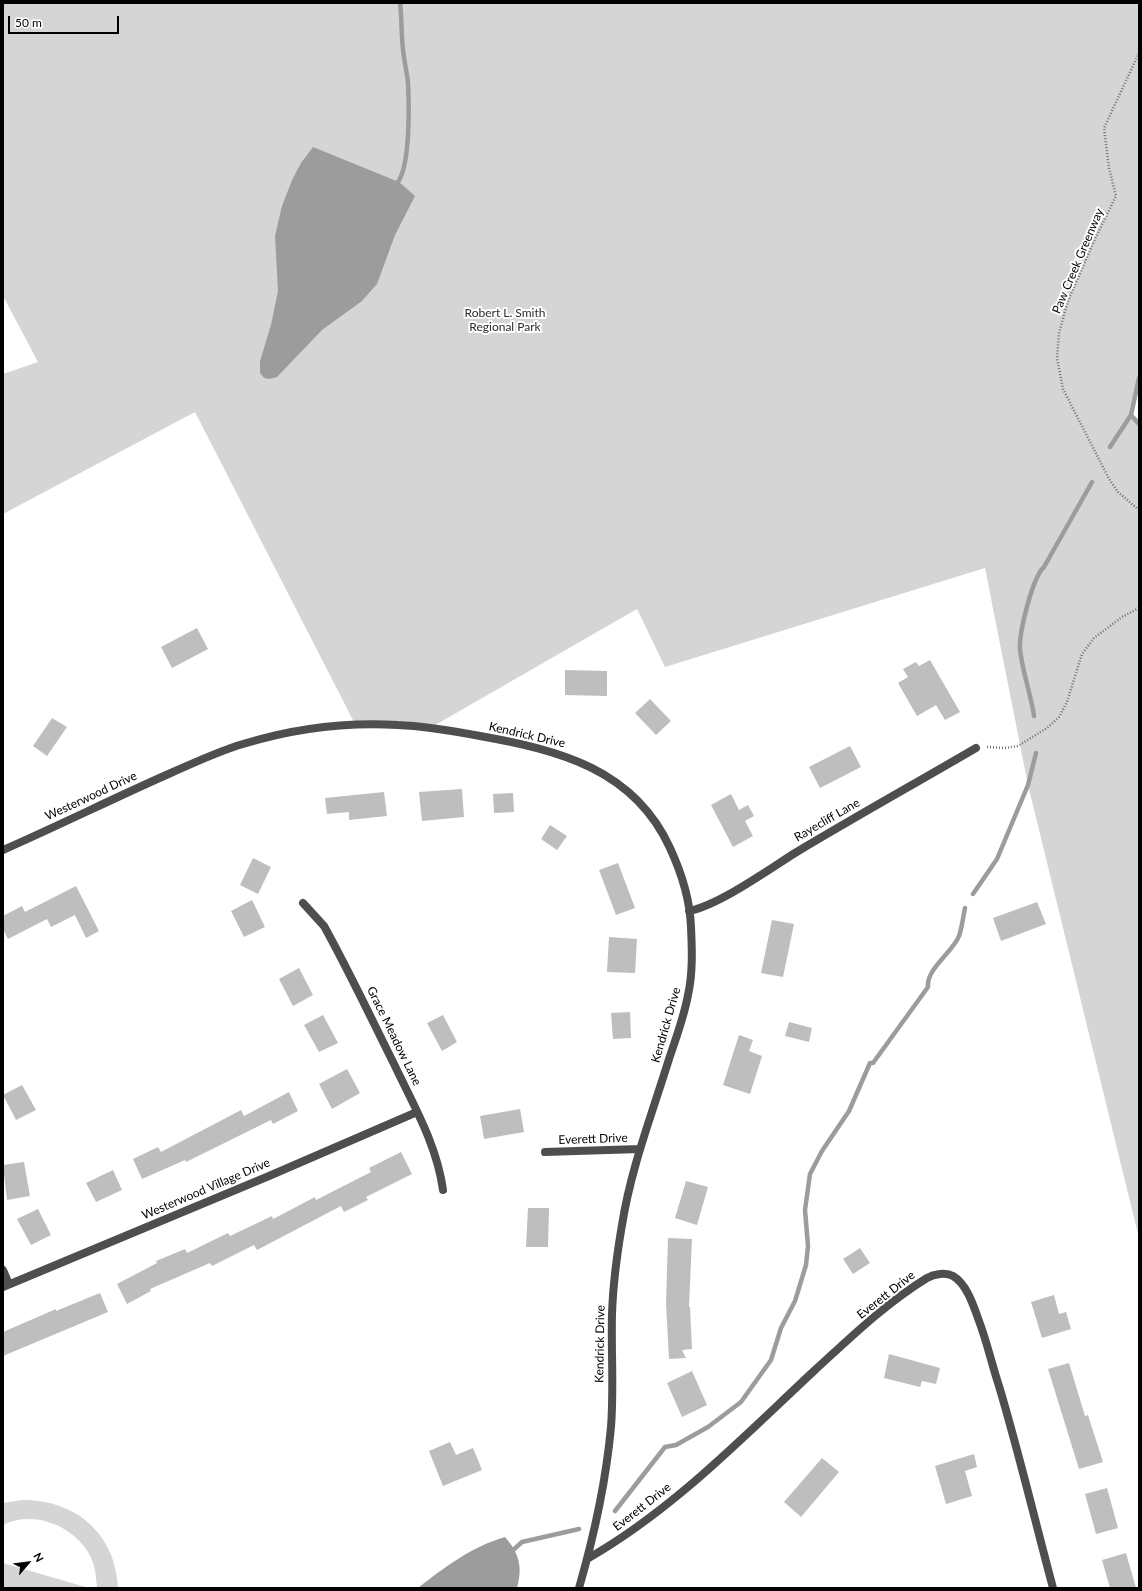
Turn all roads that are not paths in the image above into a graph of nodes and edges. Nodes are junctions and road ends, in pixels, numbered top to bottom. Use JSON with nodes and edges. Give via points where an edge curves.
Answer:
{"nodes":[{"id":1,"x":976,"y":748,"type":"road end"},
{"id":2,"x":189,"y":764,"type":"joint"},
{"id":3,"x":3,"y":850,"type":"edge"},
{"id":4,"x":304,"y":903,"type":"dead end"},
{"id":5,"x":689,"y":911,"type":"junction"},
{"id":6,"x":417,"y":1112,"type":"junction"},
{"id":7,"x":640,"y":1149,"type":"junction"},
{"id":8,"x":546,"y":1152,"type":"dead end"},
{"id":9,"x":443,"y":1190,"type":"dead end"},
{"id":10,"x":3,"y":1270,"type":"edge"},
{"id":11,"x":6,"y":1285,"type":"edge"},
{"id":12,"x":587,"y":1559,"type":"junction"},
{"id":13,"x":579,"y":1588,"type":"edge"},
{"id":14,"x":1053,"y":1588,"type":"edge"}],
"edges":[{"from":1,"to":5,"type":"street","name":"Rayecliff Lane","via":[[723,896]]},
{"from":2,"to":3,"type":"street","name":"Westerwood Drive"},
{"from":2,"to":5,"type":"street","name":"Kendrick Drive","via":[[248,742],[291,732],[354,724],[395,724],[430,728],[552,751],[591,766],[636,797],[662,831],[680,869]]},
{"from":4,"to":6,"type":"street","name":"Grace Meadow Lane","via":[[328,932]]},
{"from":5,"to":7,"type":"street","name":"Kendrick Drive","via":[[689,991],[682,1021]]},
{"from":6,"to":9,"type":"street","name":"Grace Meadow Lane","via":[[441,1171]]},
{"from":6,"to":11,"type":"street","name":"Westerwood Village Drive"},
{"from":7,"to":8,"type":"street","name":"Everett Drive"},
{"from":7,"to":12,"type":"street","name":"Kendrick Drive","via":[[623,1220],[616,1265],[612,1311],[611,1423],[607,1462]]},
{"from":10,"to":11,"type":"street"},
{"from":12,"to":13,"type":"street","name":"Kendrick Drive"},
{"from":12,"to":14,"type":"street","name":"Everett Drive","via":[[618,1542],[656,1514],[891,1304],[928,1277],[945,1274],[959,1281],[980,1322]]}]}
